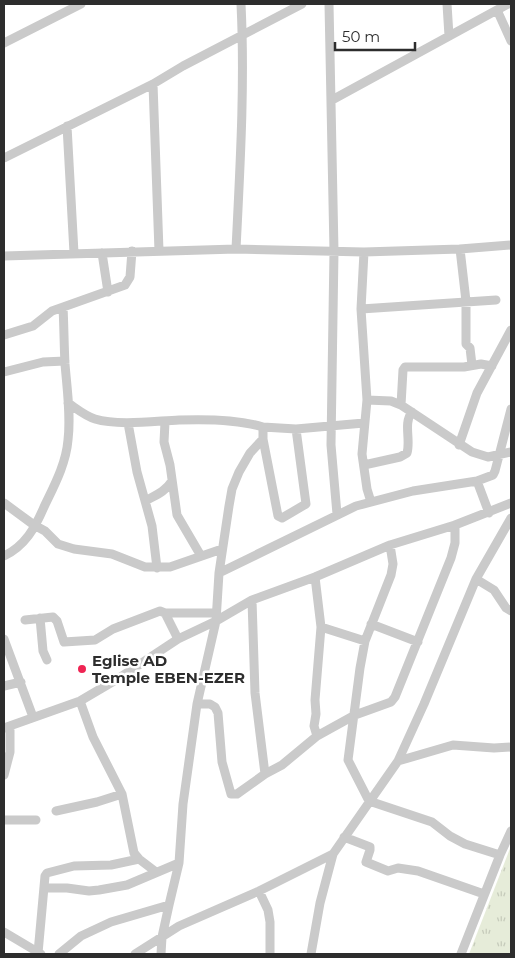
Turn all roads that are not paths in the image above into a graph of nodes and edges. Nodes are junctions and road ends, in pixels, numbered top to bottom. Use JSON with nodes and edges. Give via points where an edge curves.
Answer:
{"nodes":[{"id":1,"x":241,"y":4,"type":"edge"},
{"id":2,"x":302,"y":4,"type":"edge"},
{"id":3,"x":329,"y":4,"type":"edge"},
{"id":4,"x":447,"y":4,"type":"edge"},
{"id":5,"x":508,"y":4,"type":"edge"},
{"id":6,"x":77,"y":5,"type":"edge"},
{"id":7,"x":497,"y":10,"type":"junction"},
{"id":8,"x":242,"y":36,"type":"junction"},
{"id":9,"x":449,"y":36,"type":"junction"},
{"id":10,"x":511,"y":41,"type":"edge"},
{"id":11,"x":4,"y":43,"type":"edge"},
{"id":12,"x":153,"y":84,"type":"junction"},
{"id":13,"x":332,"y":100,"type":"junction"},
{"id":14,"x":66,"y":126,"type":"junction"},
{"id":15,"x":4,"y":158,"type":"edge"},
{"id":16,"x":511,"y":245,"type":"edge"},
{"id":17,"x":236,"y":249,"type":"junction"},
{"id":18,"x":460,"y":249,"type":"junction"},
{"id":19,"x":132,"y":251,"type":"junction"},
{"id":20,"x":159,"y":251,"type":"junction"},
{"id":21,"x":334,"y":251,"type":"junction"},
{"id":22,"x":74,"y":252,"type":"junction"},
{"id":23,"x":364,"y":252,"type":"junction"},
{"id":24,"x":102,"y":253,"type":"junction"},
{"id":25,"x":4,"y":256,"type":"edge"},
{"id":26,"x":108,"y":292,"type":"junction"},
{"id":27,"x":496,"y":300,"type":"dead end"},
{"id":28,"x":466,"y":301,"type":"junction"},
{"id":29,"x":63,"y":307,"type":"junction"},
{"id":30,"x":361,"y":309,"type":"junction"},
{"id":31,"x":511,"y":330,"type":"edge"},
{"id":32,"x":4,"y":335,"type":"edge"},
{"id":33,"x":65,"y":361,"type":"junction"},
{"id":34,"x":472,"y":365,"type":"junction"},
{"id":35,"x":492,"y":366,"type":"junction"},
{"id":36,"x":4,"y":372,"type":"edge"},
{"id":37,"x":367,"y":400,"type":"junction"},
{"id":38,"x":68,"y":403,"type":"junction"},
{"id":39,"x":401,"y":405,"type":"junction"},
{"id":40,"x":511,"y":409,"type":"edge"},
{"id":41,"x":412,"y":412,"type":"junction"},
{"id":42,"x":128,"y":422,"type":"junction"},
{"id":43,"x":165,"y":422,"type":"junction"},
{"id":44,"x":364,"y":423,"type":"junction"},
{"id":45,"x":331,"y":425,"type":"junction"},
{"id":46,"x":263,"y":426,"type":"junction"},
{"id":47,"x":296,"y":429,"type":"junction"},
{"id":48,"x":263,"y":440,"type":"junction"},
{"id":49,"x":459,"y":445,"type":"junction"},
{"id":50,"x":511,"y":452,"type":"edge"},
{"id":51,"x":499,"y":454,"type":"junction"},
{"id":52,"x":364,"y":465,"type":"junction"},
{"id":53,"x":172,"y":481,"type":"junction"},
{"id":54,"x":477,"y":481,"type":"junction"},
{"id":55,"x":145,"y":501,"type":"junction"},
{"id":56,"x":371,"y":502,"type":"junction"},
{"id":57,"x":4,"y":504,"type":"edge"},
{"id":58,"x":511,"y":504,"type":"edge"},
{"id":59,"x":489,"y":513,"type":"junction"},
{"id":60,"x":337,"y":514,"type":"junction"},
{"id":61,"x":511,"y":518,"type":"edge"},
{"id":62,"x":34,"y":525,"type":"junction"},
{"id":63,"x":455,"y":525,"type":"junction"},
{"id":64,"x":390,"y":545,"type":"junction"},
{"id":65,"x":222,"y":549,"type":"junction"},
{"id":66,"x":4,"y":556,"type":"edge"},
{"id":67,"x":201,"y":556,"type":"junction"},
{"id":68,"x":157,"y":568,"type":"junction"},
{"id":69,"x":219,"y":573,"type":"junction"},
{"id":70,"x":314,"y":577,"type":"junction"},
{"id":71,"x":476,"y":579,"type":"junction"},
{"id":72,"x":252,"y":600,"type":"junction"},
{"id":73,"x":511,"y":610,"type":"edge"},
{"id":74,"x":165,"y":614,"type":"junction"},
{"id":75,"x":216,"y":617,"type":"junction"},
{"id":76,"x":40,"y":618,"type":"junction"},
{"id":77,"x":25,"y":620,"type":"dead end"},
{"id":78,"x":371,"y":624,"type":"junction"},
{"id":79,"x":320,"y":627,"type":"junction"},
{"id":80,"x":178,"y":639,"type":"junction"},
{"id":81,"x":365,"y":641,"type":"junction"},
{"id":82,"x":4,"y":642,"type":"edge"},
{"id":83,"x":418,"y":642,"type":"junction"},
{"id":84,"x":47,"y":660,"type":"dead end"},
{"id":85,"x":21,"y":682,"type":"junction"},
{"id":86,"x":4,"y":686,"type":"edge"},
{"id":87,"x":80,"y":701,"type":"junction"},
{"id":88,"x":197,"y":704,"type":"junction"},
{"id":89,"x":355,"y":715,"type":"junction"},
{"id":90,"x":33,"y":717,"type":"junction"},
{"id":91,"x":7,"y":727,"type":"edge"},
{"id":92,"x":317,"y":736,"type":"junction"},
{"id":93,"x":511,"y":747,"type":"edge"},
{"id":94,"x":398,"y":761,"type":"junction"},
{"id":95,"x":265,"y":774,"type":"junction"},
{"id":96,"x":4,"y":775,"type":"edge"},
{"id":97,"x":122,"y":794,"type":"junction"},
{"id":98,"x":369,"y":801,"type":"junction"},
{"id":99,"x":56,"y":811,"type":"dead end"},
{"id":100,"x":4,"y":820,"type":"edge"},
{"id":101,"x":36,"y":820,"type":"dead end"},
{"id":102,"x":511,"y":831,"type":"edge"},
{"id":103,"x":344,"y":838,"type":"junction"},
{"id":104,"x":333,"y":854,"type":"junction"},
{"id":105,"x":500,"y":855,"type":"junction"},
{"id":106,"x":138,"y":859,"type":"junction"},
{"id":107,"x":179,"y":863,"type":"junction"},
{"id":108,"x":156,"y":872,"type":"junction"},
{"id":109,"x":44,"y":888,"type":"junction"},
{"id":110,"x":259,"y":891,"type":"junction"},
{"id":111,"x":484,"y":894,"type":"junction"},
{"id":112,"x":169,"y":905,"type":"junction"},
{"id":113,"x":4,"y":932,"type":"edge"},
{"id":114,"x":162,"y":937,"type":"junction"},
{"id":115,"x":40,"y":954,"type":"edge"},
{"id":116,"x":59,"y":954,"type":"edge"},
{"id":117,"x":135,"y":954,"type":"edge"},
{"id":118,"x":161,"y":954,"type":"edge"},
{"id":119,"x":270,"y":954,"type":"edge"},
{"id":120,"x":311,"y":954,"type":"edge"},
{"id":121,"x":461,"y":954,"type":"edge"}],
"edges":[{"from":1,"to":8,"type":"street"},
{"from":2,"to":8,"type":"street"},
{"from":3,"to":13,"type":"street"},
{"from":4,"to":9,"type":"street"},
{"from":5,"to":7,"type":"street"},
{"from":6,"to":11,"type":"street"},
{"from":7,"to":9,"type":"street"},
{"from":7,"to":10,"type":"street"},
{"from":8,"to":12,"type":"street"},
{"from":8,"to":17,"type":"street"},
{"from":9,"to":13,"type":"street"},
{"from":12,"to":14,"type":"street"},
{"from":12,"to":20,"type":"street"},
{"from":13,"to":21,"type":"street"},
{"from":14,"to":15,"type":"street"},
{"from":14,"to":22,"type":"street"},
{"from":16,"to":18,"type":"street"},
{"from":17,"to":20,"type":"street"},
{"from":17,"to":21,"type":"street"},
{"from":18,"to":23,"type":"street"},
{"from":18,"to":28,"type":"street"},
{"from":19,"to":20,"type":"street"},
{"from":19,"to":24,"type":"street"},
{"from":19,"to":26,"type":"street","via":[[130,277],[125,285]]},
{"from":21,"to":23,"type":"street"},
{"from":21,"to":45,"type":"street"},
{"from":22,"to":24,"type":"street"},
{"from":22,"to":25,"type":"street"},
{"from":23,"to":30,"type":"street"},
{"from":24,"to":26,"type":"street"},
{"from":26,"to":29,"type":"street"},
{"from":27,"to":28,"type":"street"},
{"from":28,"to":30,"type":"street"},
{"from":28,"to":34,"type":"street","via":[[466,344],[470,348]]},
{"from":29,"to":32,"type":"street","via":[[52,311],[33,326]]},
{"from":29,"to":33,"type":"street"},
{"from":30,"to":37,"type":"street"},
{"from":31,"to":35,"type":"street"},
{"from":33,"to":36,"type":"street","via":[[43,362]]},
{"from":33,"to":38,"type":"street"},
{"from":34,"to":35,"type":"street"},
{"from":34,"to":39,"type":"street","via":[[406,367],[403,370]]},
{"from":35,"to":49,"type":"street","via":[[477,393]]},
{"from":37,"to":39,"type":"street","via":[[391,401]]},
{"from":37,"to":44,"type":"street"},
{"from":38,"to":42,"type":"street","via":[[96,420]]},
{"from":38,"to":62,"type":"street","via":[[65,459]]},
{"from":39,"to":41,"type":"street"},
{"from":40,"to":51,"type":"street"},
{"from":41,"to":49,"type":"street"},
{"from":41,"to":52,"type":"street","via":[[408,422],[407,453]]},
{"from":42,"to":43,"type":"street"},
{"from":42,"to":55,"type":"street"},
{"from":43,"to":46,"type":"street","via":[[242,422]]},
{"from":43,"to":53,"type":"street","via":[[164,442]]},
{"from":44,"to":45,"type":"street"},
{"from":44,"to":52,"type":"street"},
{"from":45,"to":47,"type":"street"},
{"from":45,"to":60,"type":"street"},
{"from":46,"to":47,"type":"street"},
{"from":46,"to":48,"type":"street"},
{"from":47,"to":48,"type":"street","via":[[306,504],[282,518],[278,516]]},
{"from":48,"to":65,"type":"street","via":[[250,453],[232,489]]},
{"from":49,"to":51,"type":"street","via":[[488,457]]},
{"from":50,"to":51,"type":"street"},
{"from":51,"to":54,"type":"street","via":[[493,475]]},
{"from":52,"to":56,"type":"street"},
{"from":53,"to":55,"type":"street","via":[[168,488]]},
{"from":53,"to":67,"type":"street","via":[[177,515]]},
{"from":54,"to":56,"type":"street","via":[[413,491]]},
{"from":54,"to":59,"type":"street"},
{"from":55,"to":68,"type":"street"},
{"from":56,"to":60,"type":"street"},
{"from":57,"to":62,"type":"street"},
{"from":58,"to":59,"type":"street"},
{"from":59,"to":63,"type":"street"},
{"from":60,"to":69,"type":"street"},
{"from":61,"to":71,"type":"street"},
{"from":62,"to":66,"type":"street","via":[[21,546]]},
{"from":62,"to":68,"type":"street","via":[[66,548],[112,554],[145,567]]},
{"from":63,"to":64,"type":"street"},
{"from":63,"to":83,"type":"street","via":[[451,558]]},
{"from":64,"to":70,"type":"street"},
{"from":64,"to":78,"type":"street","via":[[391,575]]},
{"from":65,"to":67,"type":"street"},
{"from":65,"to":69,"type":"street"},
{"from":67,"to":68,"type":"street"},
{"from":69,"to":75,"type":"street"},
{"from":70,"to":72,"type":"street"},
{"from":70,"to":79,"type":"street"},
{"from":71,"to":73,"type":"street","via":[[494,590],[506,608]]},
{"from":71,"to":94,"type":"street"},
{"from":72,"to":75,"type":"street"},
{"from":72,"to":95,"type":"street","via":[[255,694]]},
{"from":74,"to":75,"type":"street"},
{"from":74,"to":76,"type":"street","via":[[156,612],[95,640],[72,642],[62,640],[53,617]]},
{"from":74,"to":80,"type":"street"},
{"from":75,"to":80,"type":"street"},
{"from":75,"to":88,"type":"street"},
{"from":76,"to":77,"type":"street"},
{"from":76,"to":84,"type":"street"},
{"from":78,"to":81,"type":"street"},
{"from":78,"to":83,"type":"street"},
{"from":79,"to":81,"type":"street"},
{"from":79,"to":92,"type":"street","via":[[314,726]]},
{"from":80,"to":87,"type":"street"},
{"from":81,"to":89,"type":"street"},
{"from":82,"to":85,"type":"street"},
{"from":83,"to":89,"type":"street","via":[[391,702]]},
{"from":85,"to":86,"type":"street"},
{"from":85,"to":90,"type":"street"},
{"from":87,"to":90,"type":"street"},
{"from":87,"to":97,"type":"street"},
{"from":88,"to":95,"type":"street","via":[[210,704],[218,713],[222,762],[231,794],[237,794]]},
{"from":88,"to":107,"type":"street","via":[[183,804]]},
{"from":89,"to":92,"type":"street"},
{"from":89,"to":98,"type":"street","via":[[348,760]]},
{"from":90,"to":91,"type":"street"},
{"from":91,"to":96,"type":"street","via":[[10,752]]},
{"from":92,"to":95,"type":"street","via":[[282,765]]},
{"from":93,"to":94,"type":"street","via":[[453,744]]},
{"from":94,"to":98,"type":"street"},
{"from":97,"to":99,"type":"street"},
{"from":97,"to":106,"type":"street","via":[[132,847]]},
{"from":98,"to":103,"type":"street"},
{"from":98,"to":105,"type":"street","via":[[432,822],[466,844]]},
{"from":100,"to":101,"type":"street"},
{"from":102,"to":105,"type":"street"},
{"from":103,"to":104,"type":"street"},
{"from":103,"to":111,"type":"street","via":[[370,847],[366,862],[381,869],[418,871]]},
{"from":104,"to":110,"type":"street"},
{"from":104,"to":120,"type":"street"},
{"from":105,"to":111,"type":"street"},
{"from":106,"to":108,"type":"street"},
{"from":106,"to":109,"type":"street","via":[[50,871],[45,876]]},
{"from":107,"to":108,"type":"street"},
{"from":107,"to":112,"type":"street"},
{"from":108,"to":109,"type":"street","via":[[127,885],[99,890]]},
{"from":109,"to":115,"type":"street"},
{"from":110,"to":114,"type":"street","via":[[179,926]]},
{"from":110,"to":119,"type":"street","via":[[269,916]]},
{"from":111,"to":121,"type":"street"},
{"from":112,"to":114,"type":"street"},
{"from":112,"to":116,"type":"street","via":[[111,922],[81,936]]},
{"from":113,"to":115,"type":"street"},
{"from":114,"to":117,"type":"street"},
{"from":114,"to":118,"type":"street"}]}
